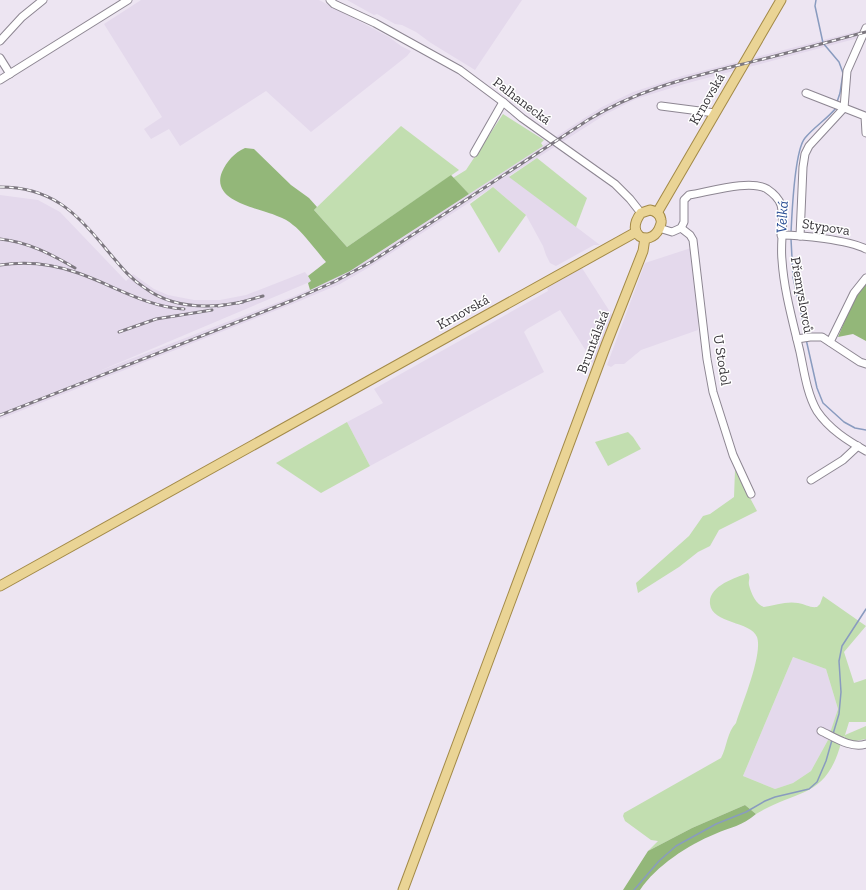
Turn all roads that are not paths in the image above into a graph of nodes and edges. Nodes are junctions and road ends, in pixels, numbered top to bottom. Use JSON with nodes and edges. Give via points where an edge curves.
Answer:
{"nodes":[{"id":1,"x":43,"y":0,"type":"edge"},
{"id":2,"x":128,"y":0,"type":"edge"},
{"id":3,"x":330,"y":0,"type":"edge"},
{"id":4,"x":781,"y":0,"type":"edge"},
{"id":5,"x":866,"y":28,"type":"edge"},
{"id":6,"x":0,"y":41,"type":"edge"},
{"id":7,"x":0,"y":58,"type":"edge"},
{"id":8,"x":10,"y":74,"type":"junction"},
{"id":9,"x":0,"y":80,"type":"edge"},
{"id":10,"x":806,"y":93,"type":"dead end"},
{"id":11,"x":504,"y":102,"type":"junction"},
{"id":12,"x":661,"y":106,"type":"dead end"},
{"id":13,"x":840,"y":106,"type":"junction"},
{"id":14,"x":715,"y":113,"type":"junction"},
{"id":15,"x":866,"y":134,"type":"edge"},
{"id":16,"x":474,"y":153,"type":"dead end"},
{"id":17,"x":639,"y":210,"type":"junction"},
{"id":18,"x":657,"y":213,"type":"junction"},
{"id":19,"x":659,"y":228,"type":"junction"},
{"id":20,"x":681,"y":228,"type":"junction"},
{"id":21,"x":636,"y":232,"type":"junction"},
{"id":22,"x":784,"y":235,"type":"junction"},
{"id":23,"x":798,"y":236,"type":"junction"},
{"id":24,"x":646,"y":238,"type":"junction"},
{"id":25,"x":866,"y":249,"type":"edge"},
{"id":26,"x":866,"y":278,"type":"edge"},
{"id":27,"x":799,"y":338,"type":"junction"},
{"id":28,"x":830,"y":342,"type":"junction"},
{"id":29,"x":866,"y":364,"type":"edge"},
{"id":30,"x":858,"y":446,"type":"junction"},
{"id":31,"x":866,"y":451,"type":"edge"},
{"id":32,"x":811,"y":480,"type":"dead end"},
{"id":33,"x":751,"y":494,"type":"dead end"},
{"id":34,"x":0,"y":586,"type":"edge"},
{"id":35,"x":821,"y":731,"type":"dead end"},
{"id":36,"x":866,"y":744,"type":"edge"},
{"id":37,"x":403,"y":890,"type":"edge"}],
"edges":[{"from":1,"to":6,"type":"street","via":[[22,17]]},
{"from":2,"to":8,"type":"street"},
{"from":3,"to":11,"type":"street","name":"Palhanecká","via":[[460,70]]},
{"from":4,"to":14,"type":"main road","name":"Krnovská"},
{"from":5,"to":13,"type":"street","via":[[847,71]]},
{"from":7,"to":8,"type":"street"},
{"from":8,"to":9,"type":"street"},
{"from":10,"to":13,"type":"street"},
{"from":11,"to":16,"type":"street"},
{"from":11,"to":17,"type":"street","name":"Palhanecká","via":[[522,118],[615,184]]},
{"from":12,"to":14,"type":"street"},
{"from":13,"to":15,"type":"street","via":[[865,116]]},
{"from":13,"to":23,"type":"street","via":[[805,154]]},
{"from":14,"to":18,"type":"main road","name":"Krnovská"},
{"from":17,"to":18,"type":"main road"},
{"from":17,"to":21,"type":"main road"},
{"from":18,"to":19,"type":"main road","via":[[661,220]]},
{"from":19,"to":20,"type":"street","via":[[672,232]]},
{"from":19,"to":24,"type":"main road","via":[[654,236]]},
{"from":20,"to":22,"type":"street","name":"Přemyslovců","via":[[684,222],[684,202],[688,196],[753,185],[768,190],[779,201]]},
{"from":20,"to":33,"type":"street","name":"U Stodol","via":[[693,240],[713,392],[732,455]]},
{"from":21,"to":24,"type":"main road"},
{"from":21,"to":34,"type":"main road","name":"Krnovská"},
{"from":22,"to":23,"type":"street","name":"Stypova"},
{"from":22,"to":27,"type":"street","name":"Přemyslovců","via":[[782,267],[789,305]]},
{"from":23,"to":25,"type":"street","name":"Stypova","via":[[844,242]]},
{"from":24,"to":37,"type":"main road","name":"Bruntálská"},
{"from":26,"to":28,"type":"street","via":[[854,293]]},
{"from":27,"to":28,"type":"street","via":[[822,337]]},
{"from":27,"to":30,"type":"street","name":"Přemyslovců","via":[[809,391],[818,411],[833,428]]},
{"from":28,"to":29,"type":"street"},
{"from":30,"to":31,"type":"street","name":"Přemyslovců"},
{"from":30,"to":32,"type":"street","via":[[843,460]]},
{"from":35,"to":36,"type":"street","via":[[848,744]]}]}
